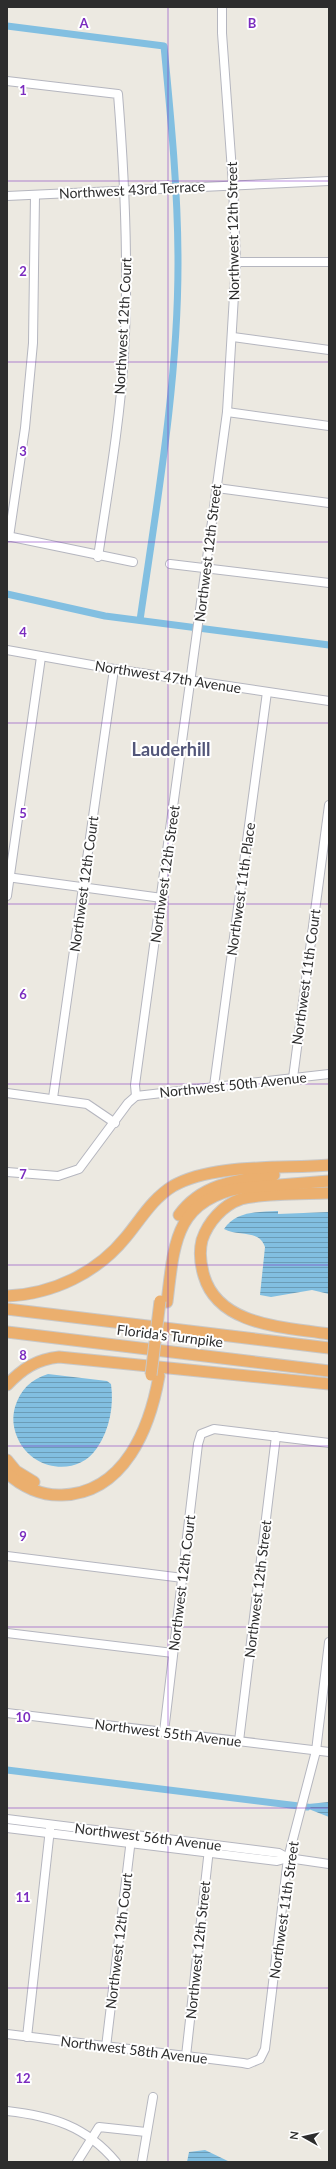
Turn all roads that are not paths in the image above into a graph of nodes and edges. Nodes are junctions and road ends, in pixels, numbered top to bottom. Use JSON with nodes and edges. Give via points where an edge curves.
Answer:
{"nodes":[{"id":1,"x":222,"y":7,"type":"edge"},
{"id":2,"x":7,"y":81,"type":"edge"},
{"id":3,"x":329,"y":181,"type":"edge"},
{"id":4,"x":233,"y":185,"type":"junction"},
{"id":5,"x":125,"y":191,"type":"junction"},
{"id":6,"x":35,"y":195,"type":"junction"},
{"id":7,"x":7,"y":196,"type":"edge"},
{"id":8,"x":236,"y":262,"type":"junction"},
{"id":9,"x":329,"y":262,"type":"edge"},
{"id":10,"x":233,"y":337,"type":"junction"},
{"id":11,"x":329,"y":350,"type":"edge"},
{"id":12,"x":227,"y":412,"type":"junction"},
{"id":13,"x":329,"y":426,"type":"edge"},
{"id":14,"x":217,"y":488,"type":"junction"},
{"id":15,"x":329,"y":503,"type":"edge"},
{"id":16,"x":8,"y":536,"type":"edge"},
{"id":17,"x":98,"y":557,"type":"junction"},
{"id":18,"x":133,"y":562,"type":"dead end"},
{"id":19,"x":170,"y":564,"type":"dead end"},
{"id":20,"x":206,"y":568,"type":"junction"},
{"id":21,"x":329,"y":583,"type":"edge"},
{"id":22,"x":7,"y":650,"type":"edge"},
{"id":23,"x":41,"y":657,"type":"junction"},
{"id":24,"x":114,"y":669,"type":"junction"},
{"id":25,"x":192,"y":681,"type":"junction"},
{"id":26,"x":267,"y":692,"type":"junction"},
{"id":27,"x":329,"y":701,"type":"edge"},
{"id":28,"x":329,"y":805,"type":"edge"},
{"id":29,"x":8,"y":877,"type":"edge"},
{"id":30,"x":84,"y":888,"type":"junction"},
{"id":31,"x":7,"y":896,"type":"edge"},
{"id":32,"x":162,"y":898,"type":"junction"},
{"id":33,"x":329,"y":1074,"type":"edge"},
{"id":34,"x":293,"y":1078,"type":"junction"},
{"id":35,"x":214,"y":1086,"type":"junction"},
{"id":36,"x":7,"y":1093,"type":"edge"},
{"id":37,"x":136,"y":1096,"type":"junction"},
{"id":38,"x":53,"y":1098,"type":"junction"},
{"id":39,"x":115,"y":1123,"type":"junction"},
{"id":40,"x":329,"y":1165,"type":"edge"},
{"id":41,"x":312,"y":1167,"type":"junction"},
{"id":42,"x":7,"y":1172,"type":"edge"},
{"id":43,"x":329,"y":1181,"type":"edge"},
{"id":44,"x":329,"y":1193,"type":"edge"},
{"id":45,"x":7,"y":1296,"type":"edge"},
{"id":46,"x":163,"y":1302,"type":"junction"},
{"id":47,"x":7,"y":1309,"type":"edge"},
{"id":48,"x":7,"y":1332,"type":"edge"},
{"id":49,"x":329,"y":1334,"type":"edge"},
{"id":50,"x":329,"y":1348,"type":"edge"},
{"id":51,"x":329,"y":1371,"type":"edge"},
{"id":52,"x":155,"y":1375,"type":"junction"},
{"id":53,"x":329,"y":1384,"type":"edge"},
{"id":54,"x":7,"y":1385,"type":"edge"},
{"id":55,"x":276,"y":1436,"type":"junction"},
{"id":56,"x":329,"y":1443,"type":"edge"},
{"id":57,"x":7,"y":1460,"type":"edge"},
{"id":58,"x":7,"y":1473,"type":"edge"},
{"id":59,"x":7,"y":1556,"type":"edge"},
{"id":60,"x":183,"y":1578,"type":"junction"},
{"id":61,"x":7,"y":1633,"type":"edge"},
{"id":62,"x":329,"y":1642,"type":"edge"},
{"id":63,"x":173,"y":1653,"type":"junction"},
{"id":64,"x":7,"y":1713,"type":"edge"},
{"id":65,"x":164,"y":1732,"type":"junction"},
{"id":66,"x":239,"y":1741,"type":"junction"},
{"id":67,"x":316,"y":1751,"type":"junction"},
{"id":68,"x":329,"y":1752,"type":"edge"},
{"id":69,"x":7,"y":1819,"type":"edge"},
{"id":70,"x":7,"y":1828,"type":"edge"},
{"id":71,"x":50,"y":1829,"type":"junction"},
{"id":72,"x":131,"y":1839,"type":"junction"},
{"id":73,"x":209,"y":1848,"type":"junction"},
{"id":74,"x":288,"y":1858,"type":"junction"},
{"id":75,"x":329,"y":1864,"type":"edge"},
{"id":76,"x":7,"y":2034,"type":"edge"},
{"id":77,"x":27,"y":2037,"type":"junction"},
{"id":78,"x":106,"y":2046,"type":"junction"},
{"id":79,"x":186,"y":2056,"type":"junction"},
{"id":80,"x":260,"y":2059,"type":"joint"},
{"id":81,"x":153,"y":2097,"type":"dead end"},
{"id":82,"x":7,"y":2111,"type":"edge"},
{"id":83,"x":146,"y":2132,"type":"junction"},
{"id":84,"x":92,"y":2139,"type":"junction"},
{"id":85,"x":77,"y":2162,"type":"edge"},
{"id":86,"x":116,"y":2162,"type":"edge"},
{"id":87,"x":142,"y":2162,"type":"edge"}],
"edges":[{"from":1,"to":4,"type":"street","name":"Northwest 12th Street"},
{"from":2,"to":5,"type":"street","name":"Northwest 12th Court","via":[[118,94]]},
{"from":3,"to":4,"type":"street","name":"Northwest 43rd Terrace"},
{"from":4,"to":5,"type":"street","name":"Northwest 43rd Terrace"},
{"from":4,"to":8,"type":"street","name":"Northwest 12th Street"},
{"from":5,"to":6,"type":"street","name":"Northwest 43rd Terrace"},
{"from":5,"to":17,"type":"street","name":"Northwest 12th Court","via":[[127,281],[124,356],[113,460]]},
{"from":6,"to":7,"type":"street","name":"Northwest 43rd Terrace"},
{"from":6,"to":16,"type":"street","via":[[33,343]]},
{"from":8,"to":9,"type":"street"},
{"from":8,"to":10,"type":"street","name":"Northwest 12th Street"},
{"from":10,"to":11,"type":"street"},
{"from":10,"to":12,"type":"street","name":"Northwest 12th Street"},
{"from":12,"to":13,"type":"street"},
{"from":12,"to":14,"type":"street","name":"Northwest 12th Street"},
{"from":14,"to":15,"type":"street"},
{"from":14,"to":20,"type":"street","name":"Northwest 12th Street"},
{"from":16,"to":17,"type":"street"},
{"from":17,"to":18,"type":"street"},
{"from":19,"to":20,"type":"street"},
{"from":20,"to":21,"type":"street"},
{"from":20,"to":25,"type":"street","name":"Northwest 12th Street"},
{"from":22,"to":23,"type":"street","name":"Northwest 47th Avenue"},
{"from":23,"to":24,"type":"street","name":"Northwest 47th Avenue"},
{"from":23,"to":29,"type":"street"},
{"from":24,"to":25,"type":"street","name":"Northwest 47th Avenue"},
{"from":24,"to":30,"type":"street","name":"Northwest 12th Court"},
{"from":25,"to":26,"type":"street","name":"Northwest 47th Avenue"},
{"from":25,"to":32,"type":"street","name":"Northwest 12th Street"},
{"from":26,"to":27,"type":"street","name":"Northwest 47th Avenue"},
{"from":26,"to":35,"type":"street","name":"Northwest 11th Place"},
{"from":28,"to":34,"type":"street","name":"Northwest 11th Court"},
{"from":29,"to":30,"type":"street"},
{"from":29,"to":31,"type":"street"},
{"from":30,"to":32,"type":"street"},
{"from":30,"to":38,"type":"street","name":"Northwest 12th Court"},
{"from":32,"to":37,"type":"street","name":"Northwest 12th Street","via":[[135,1085]]},
{"from":33,"to":34,"type":"street","name":"Northwest 50th Avenue"},
{"from":34,"to":35,"type":"street","name":"Northwest 50th Avenue"},
{"from":35,"to":37,"type":"street","name":"Northwest 50th Avenue"},
{"from":36,"to":38,"type":"street"},
{"from":37,"to":39,"type":"street","via":[[128,1102]]},
{"from":38,"to":39,"type":"street","via":[[87,1104]]},
{"from":39,"to":42,"type":"street","via":[[79,1169],[58,1176]]},
{"from":40,"to":41,"type":"highway"},
{"from":41,"to":45,"type":"highway","via":[[233,1171],[189,1179],[161,1195],[101,1263],[72,1280],[41,1290]]},
{"from":41,"to":46,"type":"highway","via":[[229,1181],[212,1188],[190,1203],[176,1220],[168,1239]]},
{"from":43,"to":46,"type":"highway","via":[[227,1190],[203,1202],[186,1219],[176,1238]]},
{"from":44,"to":49,"type":"highway","via":[[241,1199],[231,1204],[209,1225],[200,1255],[205,1281],[213,1293],[224,1305],[241,1316],[254,1321]]},
{"from":46,"to":52,"type":"highway","bridge":true},
{"from":47,"to":50,"type":"highway","name":"Florida's Turnpike"},
{"from":48,"to":51,"type":"highway","name":"Florida's Turnpike"},
{"from":52,"to":57,"type":"highway","via":[[146,1406],[132,1439],[112,1465],[92,1480],[68,1488],[45,1487],[25,1478]]},
{"from":52,"to":58,"type":"highway","via":[[152,1409],[146,1426],[129,1457],[106,1481],[80,1493],[56,1495],[33,1490]]},
{"from":53,"to":54,"type":"highway","via":[[59,1357],[34,1363],[16,1375]]},
{"from":55,"to":56,"type":"street"},
{"from":55,"to":60,"type":"street","name":"Northwest 12th Court","via":[[214,1429],[201,1434]]},
{"from":55,"to":66,"type":"street","name":"Northwest 12th Street"},
{"from":59,"to":60,"type":"street"},
{"from":60,"to":63,"type":"street","name":"Northwest 12th Court"},
{"from":61,"to":63,"type":"street"},
{"from":62,"to":67,"type":"street","name":"Northwest 11th Street"},
{"from":63,"to":65,"type":"street","name":"Northwest 12th Court"},
{"from":64,"to":65,"type":"street","name":"Northwest 55th Avenue"},
{"from":65,"to":66,"type":"street","name":"Northwest 55th Avenue"},
{"from":66,"to":67,"type":"street","name":"Northwest 55th Avenue"},
{"from":67,"to":68,"type":"street","name":"Northwest 55th Avenue"},
{"from":67,"to":74,"type":"street","name":"Northwest 11th Street"},
{"from":69,"to":71,"type":"street","name":"Northwest 56th Avenue"},
{"from":70,"to":71,"type":"street","name":"Northwest 56th Avenue"},
{"from":71,"to":72,"type":"street","name":"Northwest 56th Avenue"},
{"from":71,"to":77,"type":"street"},
{"from":72,"to":73,"type":"street","name":"Northwest 56th Avenue"},
{"from":72,"to":78,"type":"street","name":"Northwest 12th Court"},
{"from":73,"to":74,"type":"street","name":"Northwest 56th Avenue","via":[[279,1853]]},
{"from":73,"to":79,"type":"street","name":"Northwest 12th Street"},
{"from":74,"to":75,"type":"street","name":"Northwest 56th Avenue"},
{"from":74,"to":80,"type":"street","name":"Northwest 11th Street","via":[[265,2049]]},
{"from":76,"to":77,"type":"street","name":"Northwest 58th Avenue"},
{"from":77,"to":78,"type":"street","name":"Northwest 58th Avenue"},
{"from":78,"to":79,"type":"street","name":"Northwest 58th Avenue"},
{"from":79,"to":80,"type":"street","name":"Northwest 58th Avenue","via":[[248,2064]]},
{"from":81,"to":83,"type":"street"},
{"from":82,"to":84,"type":"street","via":[[53,2118]]},
{"from":83,"to":84,"type":"street","via":[[103,2126],[95,2131]]},
{"from":83,"to":87,"type":"street"},
{"from":84,"to":85,"type":"street"},
{"from":84,"to":86,"type":"street"}]}
